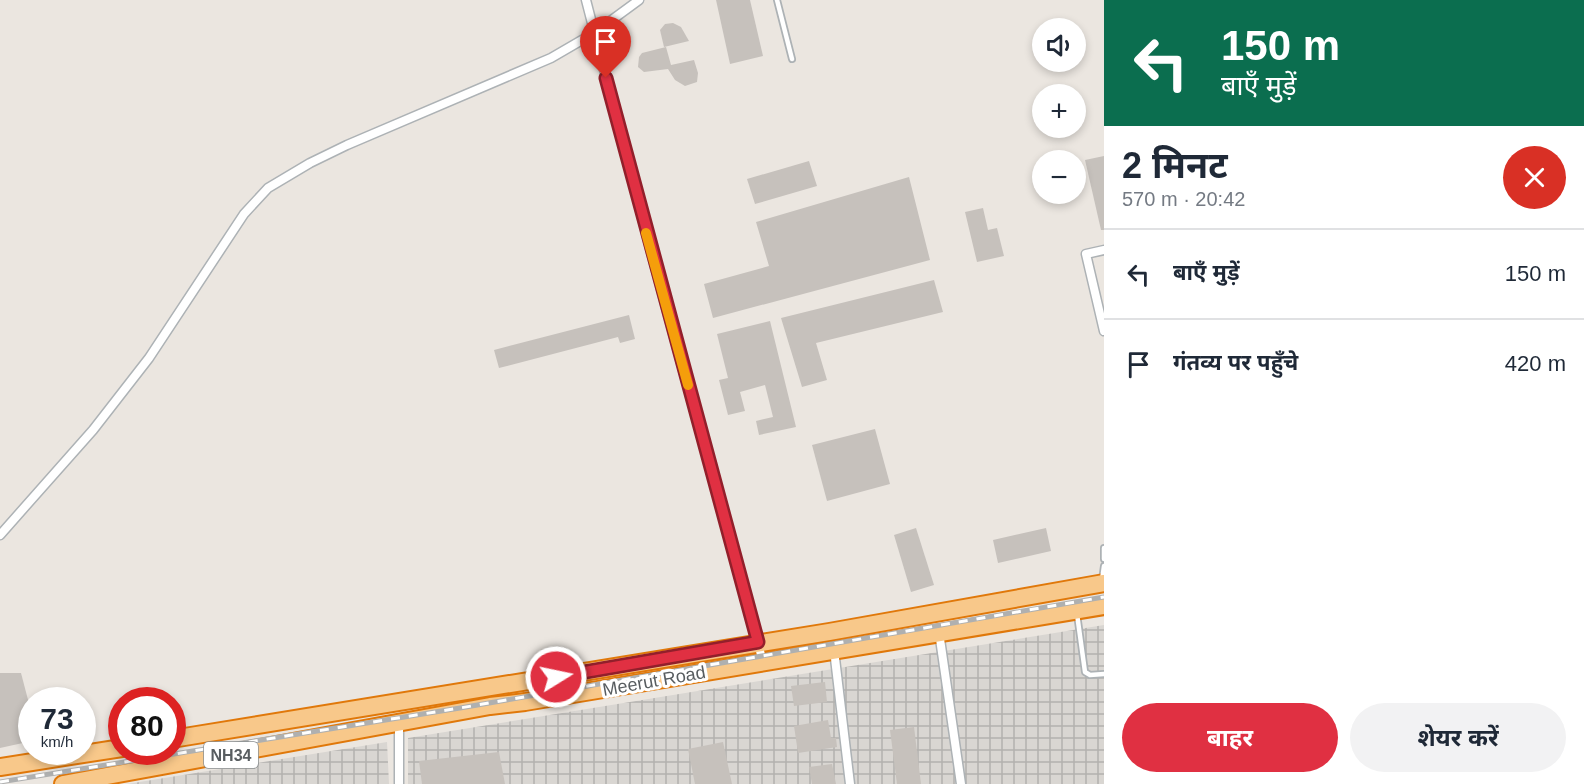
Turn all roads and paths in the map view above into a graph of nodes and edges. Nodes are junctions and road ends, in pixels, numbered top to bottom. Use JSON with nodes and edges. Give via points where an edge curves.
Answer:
{"nodes":[{"id":1,"x":586,"y":0,"type":"edge"},
{"id":2,"x":639,"y":0,"type":"edge"},
{"id":3,"x":777,"y":0,"type":"edge"},
{"id":4,"x":594,"y":33,"type":"junction"},
{"id":5,"x":792,"y":60,"type":"dead end"},
{"id":6,"x":1104,"y":250,"type":"edge"},
{"id":7,"x":1104,"y":331,"type":"edge"},
{"id":8,"x":0,"y":535,"type":"edge"},
{"id":9,"x":1104,"y":548,"type":"edge"},
{"id":10,"x":1104,"y":559,"type":"edge"},
{"id":11,"x":1104,"y":566,"type":"edge"},
{"id":12,"x":1103,"y":583,"type":"edge"},
{"id":13,"x":1030,"y":596,"type":"junction"},
{"id":14,"x":1104,"y":606,"type":"edge"},
{"id":15,"x":1077,"y":610,"type":"junction"},
{"id":16,"x":1034,"y":617,"type":"junction"},
{"id":17,"x":939,"y":632,"type":"junction"},
{"id":18,"x":758,"y":642,"type":"junction"},
{"id":19,"x":834,"y":650,"type":"junction"},
{"id":20,"x":763,"y":662,"type":"junction"},
{"id":21,"x":1104,"y":674,"type":"edge"},
{"id":22,"x":399,"y":724,"type":"junction"},
{"id":23,"x":186,"y":738,"type":"edge"},
{"id":24,"x":18,"y":762,"type":"edge"},
{"id":25,"x":0,"y":767,"type":"edge"},
{"id":26,"x":63,"y":784,"type":"edge"},
{"id":27,"x":399,"y":784,"type":"edge"},
{"id":28,"x":850,"y":784,"type":"edge"},
{"id":29,"x":961,"y":784,"type":"edge"}],
"edges":[{"from":1,"to":4,"type":"street"},
{"from":2,"to":4,"type":"street"},
{"from":3,"to":5,"type":"lane"},
{"from":4,"to":8,"type":"street","via":[[550,58],[310,163],[268,188],[244,214],[135,376]]},
{"from":4,"to":18,"type":"street"},
{"from":6,"to":7,"type":"street","via":[[1086,254]]},
{"from":9,"to":10,"type":"lane"},
{"from":11,"to":12,"type":"lane"},
{"from":12,"to":13,"type":"highway","name":"Meerut Road","number":"NH34"},
{"from":13,"to":16,"type":"highway"},
{"from":13,"to":18,"type":"highway","name":"Meerut Road","number":"NH34"},
{"from":14,"to":15,"type":"highway","name":"Meerut Road","number":"NH34"},
{"from":15,"to":16,"type":"highway","name":"Meerut Road","number":"NH34"},
{"from":15,"to":21,"type":"lane","via":[[1085,672]]},
{"from":16,"to":17,"type":"highway","name":"Meerut Road","number":"NH34"},
{"from":17,"to":19,"type":"highway","name":"Meerut Road","number":"NH34"},
{"from":17,"to":29,"type":"street"},
{"from":18,"to":20,"type":"street"},
{"from":18,"to":23,"type":"highway","name":"Meerut Road","number":"NH34"},
{"from":19,"to":20,"type":"highway","name":"Meerut Road","number":"NH34"},
{"from":19,"to":28,"type":"street"},
{"from":20,"to":22,"type":"highway","name":"Meerut Road","number":"NH34"},
{"from":22,"to":26,"type":"highway","name":"Meerut Road","number":"NH34"},
{"from":22,"to":27,"type":"street"},
{"from":24,"to":25,"type":"highway"}]}
